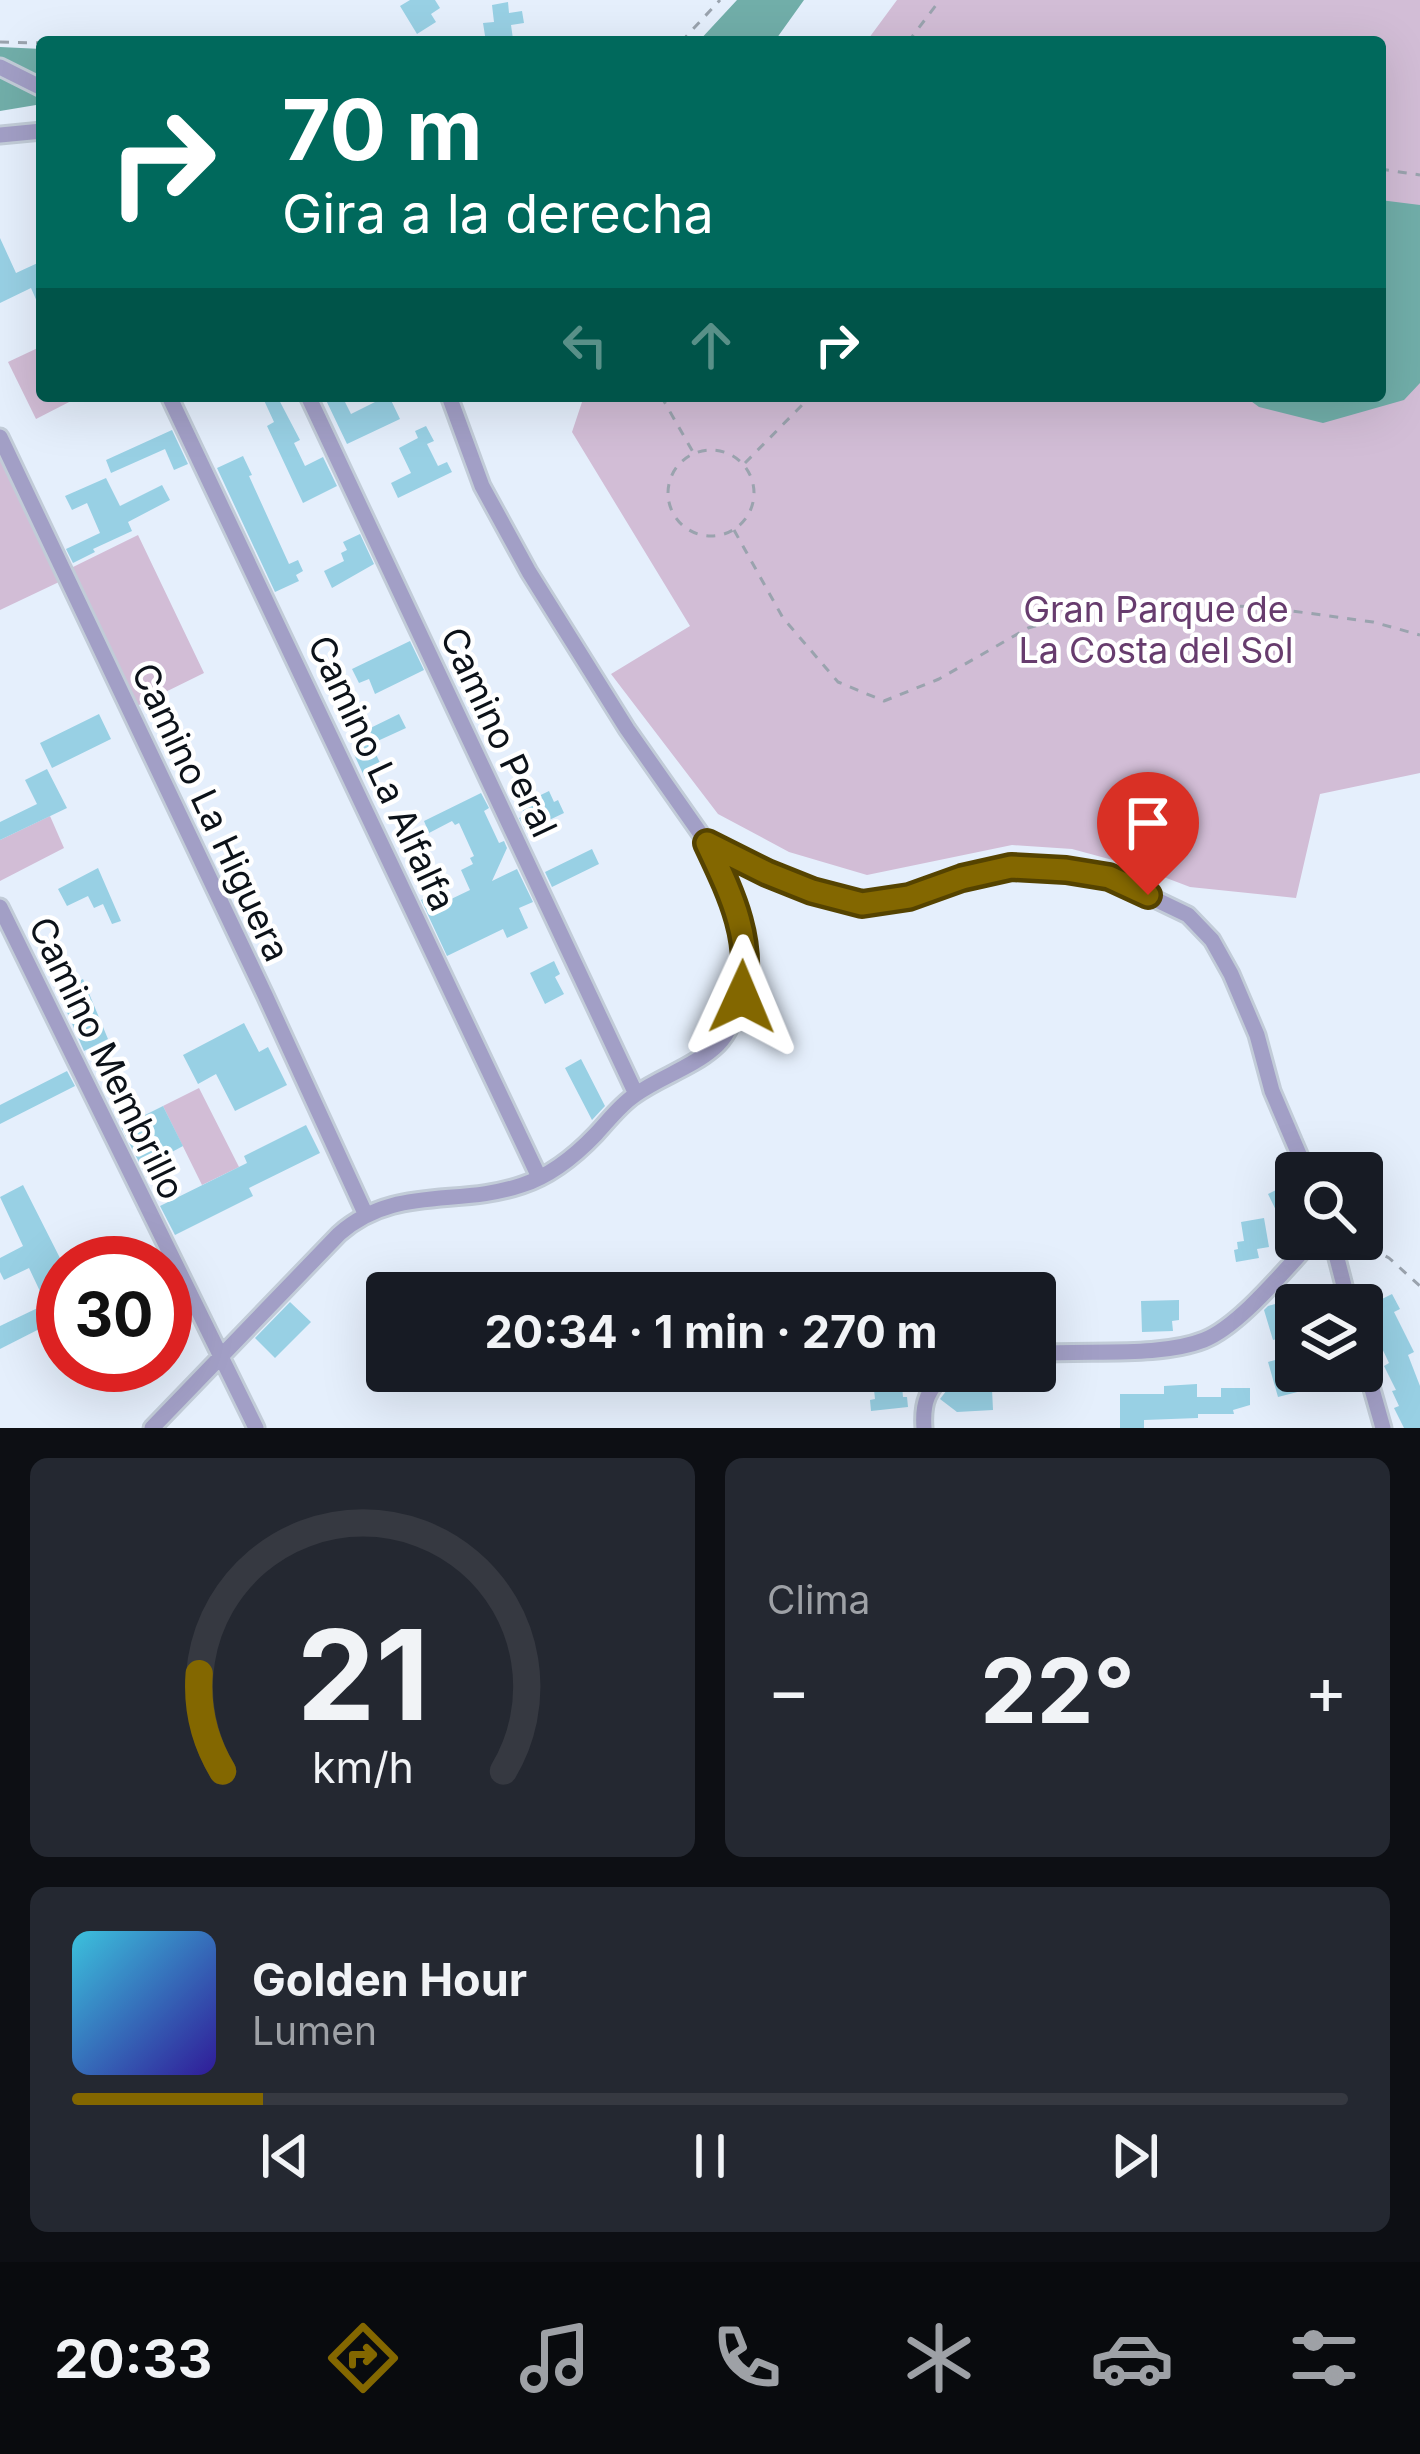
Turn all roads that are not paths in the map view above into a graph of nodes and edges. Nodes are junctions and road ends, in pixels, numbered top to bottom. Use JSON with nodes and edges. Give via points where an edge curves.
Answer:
{"nodes":[{"id":1,"x":0,"y":67,"type":"edge"},
{"id":2,"x":36,"y":85,"type":"edge"},
{"id":3,"x":36,"y":132,"type":"edge"},
{"id":4,"x":0,"y":135,"type":"edge"},
{"id":5,"x":172,"y":402,"type":"edge"},
{"id":6,"x":311,"y":402,"type":"edge"},
{"id":7,"x":451,"y":402,"type":"edge"},
{"id":8,"x":0,"y":437,"type":"edge"},
{"id":9,"x":707,"y":843,"type":"junction"},
{"id":10,"x":0,"y":908,"type":"edge"},
{"id":11,"x":636,"y":1094,"type":"junction"},
{"id":12,"x":1298,"y":1152,"type":"edge"},
{"id":13,"x":539,"y":1177,"type":"junction"},
{"id":14,"x":365,"y":1214,"type":"junction"},
{"id":15,"x":1293,"y":1260,"type":"edge"},
{"id":16,"x":1056,"y":1353,"type":"edge"},
{"id":17,"x":220,"y":1357,"type":"junction"},
{"id":18,"x":928,"y":1392,"type":"edge"},
{"id":19,"x":1373,"y":1392,"type":"edge"},
{"id":20,"x":152,"y":1428,"type":"edge"},
{"id":21,"x":256,"y":1428,"type":"edge"},
{"id":22,"x":924,"y":1428,"type":"edge"},
{"id":23,"x":1383,"y":1428,"type":"edge"}],
"edges":[{"from":1,"to":2,"type":"street"},
{"from":3,"to":4,"type":"street"},
{"from":5,"to":13,"type":"street","name":"Camino La Alfalfa"},
{"from":6,"to":11,"type":"street","name":"Camino Peral"},
{"from":7,"to":9,"type":"street","via":[[482,486],[529,572]]},
{"from":8,"to":14,"type":"street","name":"Camino La Higuera"},
{"from":9,"to":11,"type":"street","via":[[741,925],[742,997],[720,1044]]},
{"from":9,"to":12,"type":"street","via":[[812,891],[862,904],[1011,867],[1109,877],[1188,915],[1232,974]]},
{"from":10,"to":17,"type":"street","name":"Camino Membrillo"},
{"from":11,"to":13,"type":"street"},
{"from":13,"to":14,"type":"street"},
{"from":14,"to":17,"type":"street"},
{"from":15,"to":16,"type":"street","via":[[1205,1340]]},
{"from":17,"to":20,"type":"street"},
{"from":17,"to":21,"type":"street","name":"Camino Membrillo"},
{"from":18,"to":22,"type":"street"},
{"from":19,"to":23,"type":"street"}]}
